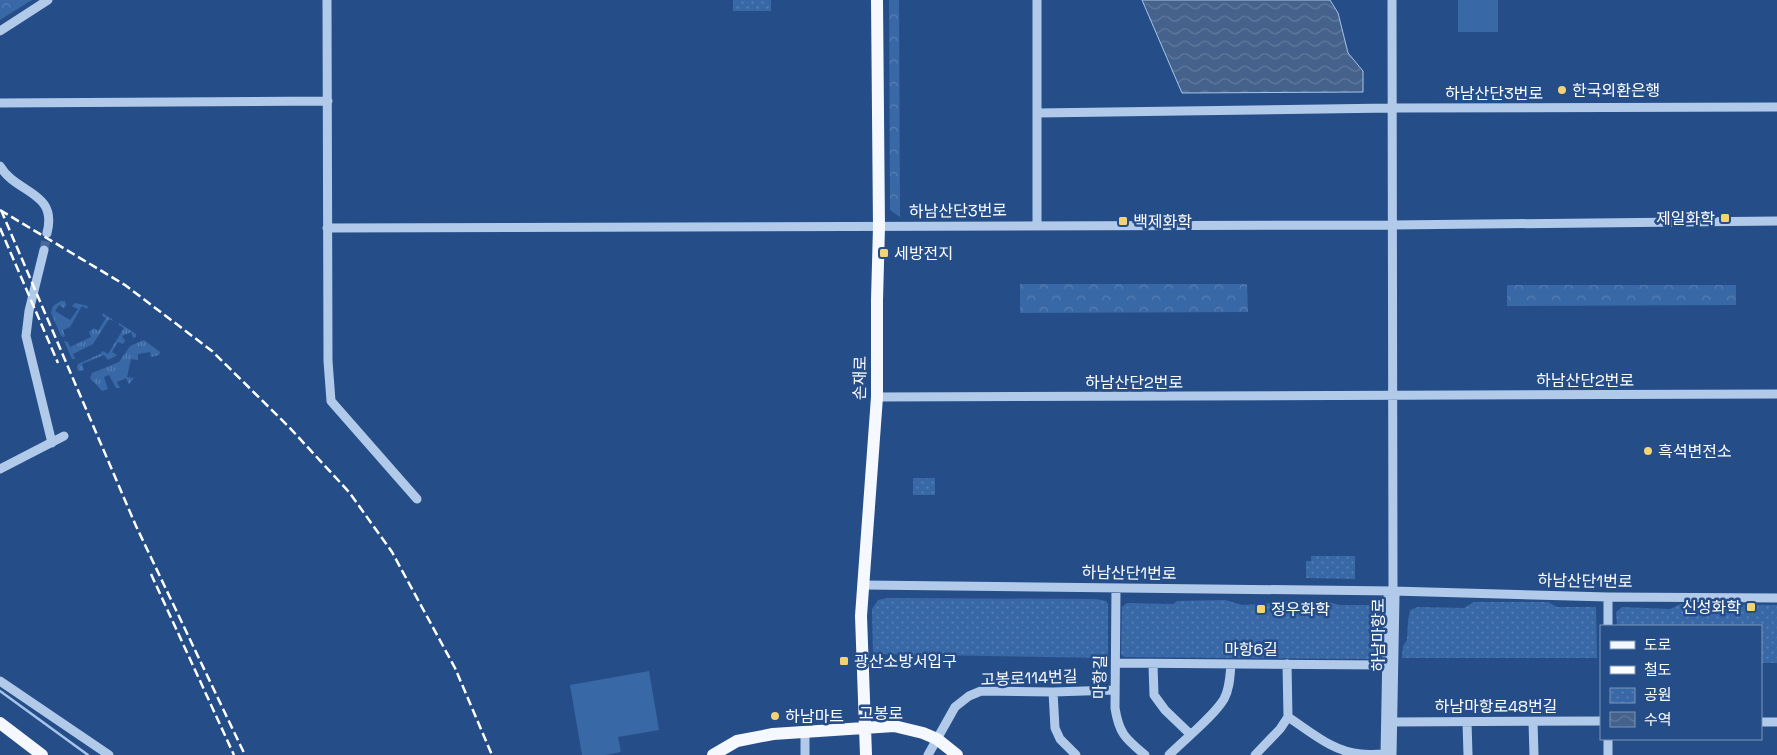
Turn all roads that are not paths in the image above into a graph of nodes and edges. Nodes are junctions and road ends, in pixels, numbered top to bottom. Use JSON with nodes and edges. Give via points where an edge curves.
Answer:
{"nodes":[{"id":1,"x":48,"y":0,"type":"edge"},
{"id":2,"x":327,"y":0,"type":"edge"},
{"id":3,"x":877,"y":0,"type":"edge"},
{"id":4,"x":1037,"y":0,"type":"edge"},
{"id":5,"x":1392,"y":0,"type":"edge"},
{"id":6,"x":0,"y":31,"type":"edge"},
{"id":7,"x":328,"y":101,"type":"junction"},
{"id":8,"x":0,"y":103,"type":"edge"},
{"id":9,"x":1777,"y":107,"type":"edge"},
{"id":10,"x":1392,"y":108,"type":"junction"},
{"id":11,"x":1038,"y":113,"type":"junction"},
{"id":12,"x":0,"y":166,"type":"edge"},
{"id":13,"x":1777,"y":221,"type":"edge"},
{"id":14,"x":1037,"y":225,"type":"junction"},
{"id":15,"x":1392,"y":225,"type":"junction"},
{"id":16,"x":879,"y":227,"type":"junction"},
{"id":17,"x":327,"y":228,"type":"junction"},
{"id":18,"x":47,"y":233,"type":"tunnel mouth"},
{"id":19,"x":44,"y":250,"type":"tunnel mouth"},
{"id":20,"x":1777,"y":394,"type":"edge"},
{"id":21,"x":1392,"y":396,"type":"junction"},
{"id":22,"x":877,"y":397,"type":"junction"},
{"id":23,"x":64,"y":436,"type":"dead end"},
{"id":24,"x":52,"y":443,"type":"junction"},
{"id":25,"x":0,"y":469,"type":"edge"},
{"id":26,"x":417,"y":499,"type":"dead end"},
{"id":27,"x":864,"y":585,"type":"junction"},
{"id":28,"x":1116,"y":588,"type":"junction"},
{"id":29,"x":1393,"y":591,"type":"junction"},
{"id":30,"x":1608,"y":597,"type":"junction"},
{"id":31,"x":1777,"y":598,"type":"edge"},
{"id":32,"x":1608,"y":625,"type":"edge"},
{"id":33,"x":1116,"y":663,"type":"junction"},
{"id":34,"x":1231,"y":664,"type":"junction"},
{"id":35,"x":1287,"y":664,"type":"junction"},
{"id":36,"x":1153,"y":665,"type":"junction"},
{"id":37,"x":1386,"y":665,"type":"junction"},
{"id":38,"x":0,"y":681,"type":"edge"},
{"id":39,"x":1115,"y":690,"type":"junction"},
{"id":40,"x":1053,"y":692,"type":"junction"},
{"id":41,"x":1288,"y":717,"type":"junction"},
{"id":42,"x":1600,"y":721,"type":"edge"},
{"id":43,"x":1392,"y":722,"type":"junction"},
{"id":44,"x":1467,"y":722,"type":"junction"},
{"id":45,"x":1533,"y":722,"type":"junction"},
{"id":46,"x":1762,"y":722,"type":"edge"},
{"id":47,"x":1777,"y":722,"type":"edge"},
{"id":48,"x":0,"y":723,"type":"edge"},
{"id":49,"x":865,"y":728,"type":"junction"},
{"id":50,"x":806,"y":731,"type":"junction"},
{"id":51,"x":1190,"y":734,"type":"junction"},
{"id":52,"x":937,"y":739,"type":"junction"},
{"id":53,"x":1608,"y":740,"type":"edge"},
{"id":54,"x":42,"y":755,"type":"edge"},
{"id":55,"x":109,"y":755,"type":"edge"},
{"id":56,"x":713,"y":755,"type":"edge"},
{"id":57,"x":805,"y":755,"type":"edge"},
{"id":58,"x":866,"y":755,"type":"edge"},
{"id":59,"x":928,"y":755,"type":"edge"},
{"id":60,"x":957,"y":755,"type":"edge"},
{"id":61,"x":1076,"y":755,"type":"edge"},
{"id":62,"x":1145,"y":755,"type":"edge"},
{"id":63,"x":1169,"y":755,"type":"edge"},
{"id":64,"x":1255,"y":755,"type":"edge"},
{"id":65,"x":1387,"y":755,"type":"edge"},
{"id":66,"x":1468,"y":755,"type":"edge"},
{"id":67,"x":1534,"y":755,"type":"edge"},
{"id":68,"x":1608,"y":755,"type":"edge"}],
"edges":[{"from":1,"to":6,"type":"street"},
{"from":2,"to":7,"type":"street"},
{"from":3,"to":16,"type":"main road","name":"손재로"},
{"from":4,"to":11,"type":"street"},
{"from":5,"to":10,"type":"street"},
{"from":7,"to":8,"type":"street"},
{"from":7,"to":17,"type":"street"},
{"from":9,"to":10,"type":"street","name":"하남산단3번로"},
{"from":10,"to":11,"type":"street","name":"하남산단3번로"},
{"from":10,"to":15,"type":"street"},
{"from":11,"to":14,"type":"street"},
{"from":12,"to":18,"type":"street","via":[[44,203],[50,223]]},
{"from":13,"to":15,"type":"street","name":"하남산단3번로"},
{"from":14,"to":15,"type":"street","name":"하남산단3번로"},
{"from":14,"to":16,"type":"street","name":"하남산단3번로"},
{"from":15,"to":21,"type":"street"},
{"from":16,"to":17,"type":"street","name":"하남산단3번로"},
{"from":16,"to":22,"type":"main road","name":"손재로"},
{"from":17,"to":26,"type":"street","via":[[331,401]]},
{"from":19,"to":24,"type":"street","via":[[26,336]]},
{"from":20,"to":21,"type":"street","name":"하남산단2번로"},
{"from":21,"to":22,"type":"street","name":"하남산단2번로"},
{"from":21,"to":29,"type":"street"},
{"from":22,"to":27,"type":"main road","name":"손재로"},
{"from":23,"to":24,"type":"street"},
{"from":24,"to":25,"type":"street"},
{"from":27,"to":28,"type":"street","name":"하남산단1번로"},
{"from":27,"to":49,"type":"main road","name":"손재로","via":[[860,616]]},
{"from":28,"to":29,"type":"street","name":"하남산단1번로"},
{"from":28,"to":33,"type":"street","name":"마항길"},
{"from":29,"to":30,"type":"street","name":"하남산단1번로"},
{"from":29,"to":37,"type":"street","name":"하남마항로","via":[[1388,596]]},
{"from":29,"to":43,"type":"street","name":"하남마항로"},
{"from":30,"to":31,"type":"street","name":"하남산단1번로"},
{"from":30,"to":32,"type":"street"},
{"from":33,"to":36,"type":"street","name":"마항6길"},
{"from":33,"to":39,"type":"street","name":"마항길"},
{"from":34,"to":35,"type":"street","name":"마항6길"},
{"from":34,"to":36,"type":"street","name":"마항6길"},
{"from":34,"to":51,"type":"street","via":[[1230,683],[1224,698]]},
{"from":35,"to":37,"type":"street","name":"마항6길"},
{"from":35,"to":41,"type":"street"},
{"from":36,"to":51,"type":"street","via":[[1154,695]]},
{"from":37,"to":65,"type":"street","name":"하남마항로"},
{"from":38,"to":55,"type":"street"},
{"from":39,"to":40,"type":"street","name":"고봉로114번길"},
{"from":39,"to":62,"type":"street","name":"마항길","via":[[1118,723],[1126,739]]},
{"from":40,"to":52,"type":"street","name":"고봉로114번길","via":[[981,691],[955,707]]},
{"from":40,"to":61,"type":"street","via":[[1055,728],[1060,739]]},
{"from":41,"to":64,"type":"street"},
{"from":41,"to":65,"type":"street","via":[[1344,751]]},
{"from":42,"to":45,"type":"street","name":"하남마항로48번길"},
{"from":43,"to":44,"type":"street","name":"하남마항로48번길"},
{"from":43,"to":65,"type":"street","name":"하남마항로"},
{"from":44,"to":45,"type":"street","name":"하남마항로48번길"},
{"from":44,"to":66,"type":"street"},
{"from":45,"to":67,"type":"street"},
{"from":46,"to":47,"type":"street"},
{"from":48,"to":54,"type":"main road"},
{"from":49,"to":50,"type":"main road","name":"고봉로"},
{"from":49,"to":52,"type":"main road","name":"고봉로","via":[[894,726]]},
{"from":49,"to":58,"type":"main road","name":"손재로"},
{"from":50,"to":56,"type":"main road","name":"고봉로","via":[[742,740]]},
{"from":50,"to":57,"type":"street"},
{"from":51,"to":63,"type":"street"},
{"from":52,"to":59,"type":"street","name":"고봉로114번길"},
{"from":52,"to":60,"type":"main road","name":"고봉로"},
{"from":53,"to":68,"type":"street"}]}
